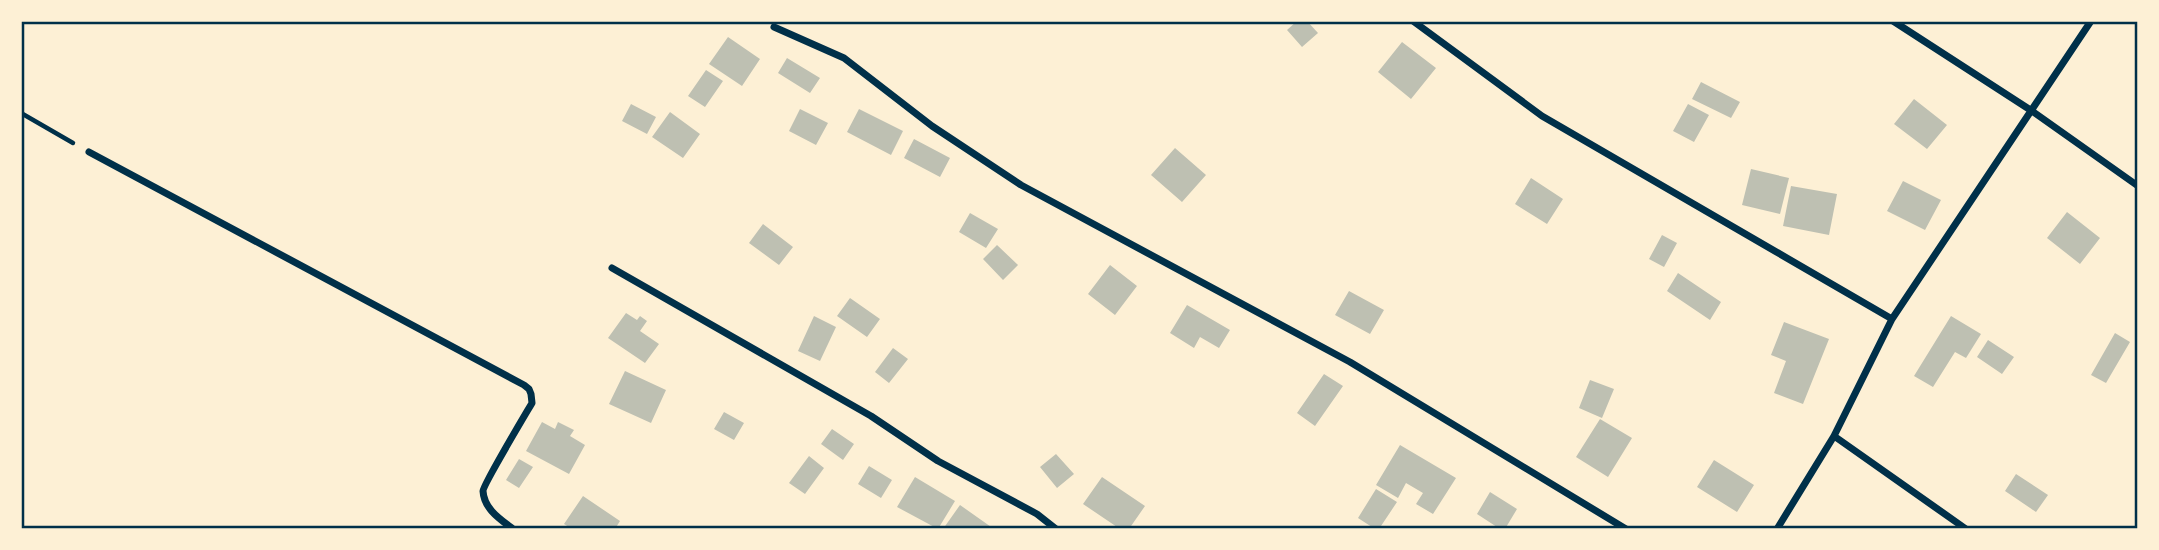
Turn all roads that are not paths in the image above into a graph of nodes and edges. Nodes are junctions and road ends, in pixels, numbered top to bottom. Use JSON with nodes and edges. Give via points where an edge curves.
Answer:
{"nodes":[{"id":1,"x":1413,"y":21,"type":"edge"},
{"id":2,"x":1893,"y":21,"type":"edge"},
{"id":3,"x":2091,"y":21,"type":"edge"},
{"id":4,"x":774,"y":27,"type":"dead end"},
{"id":5,"x":2032,"y":111,"type":"junction"},
{"id":6,"x":89,"y":152,"type":"road end"},
{"id":7,"x":2138,"y":186,"type":"edge"},
{"id":8,"x":612,"y":268,"type":"dead end"},
{"id":9,"x":1892,"y":319,"type":"junction"},
{"id":10,"x":1834,"y":436,"type":"junction"},
{"id":11,"x":513,"y":529,"type":"edge"},
{"id":12,"x":1056,"y":529,"type":"edge"},
{"id":13,"x":1626,"y":529,"type":"edge"},
{"id":14,"x":1777,"y":529,"type":"edge"},
{"id":15,"x":1966,"y":529,"type":"edge"}],
"edges":[{"from":1,"to":9,"type":"street","via":[[1542,116]]},
{"from":2,"to":5,"type":"street"},
{"from":3,"to":5,"type":"street"},
{"from":4,"to":13,"type":"street","via":[[844,58],[932,126],[1021,185],[1350,362]]},
{"from":5,"to":7,"type":"street"},
{"from":5,"to":9,"type":"street"},
{"from":6,"to":11,"type":"street","via":[[529,389],[532,403],[484,484],[495,516]]},
{"from":8,"to":12,"type":"street","via":[[871,416],[937,461],[1037,514]]},
{"from":9,"to":10,"type":"street"},
{"from":10,"to":14,"type":"street"},
{"from":10,"to":15,"type":"street"}]}
